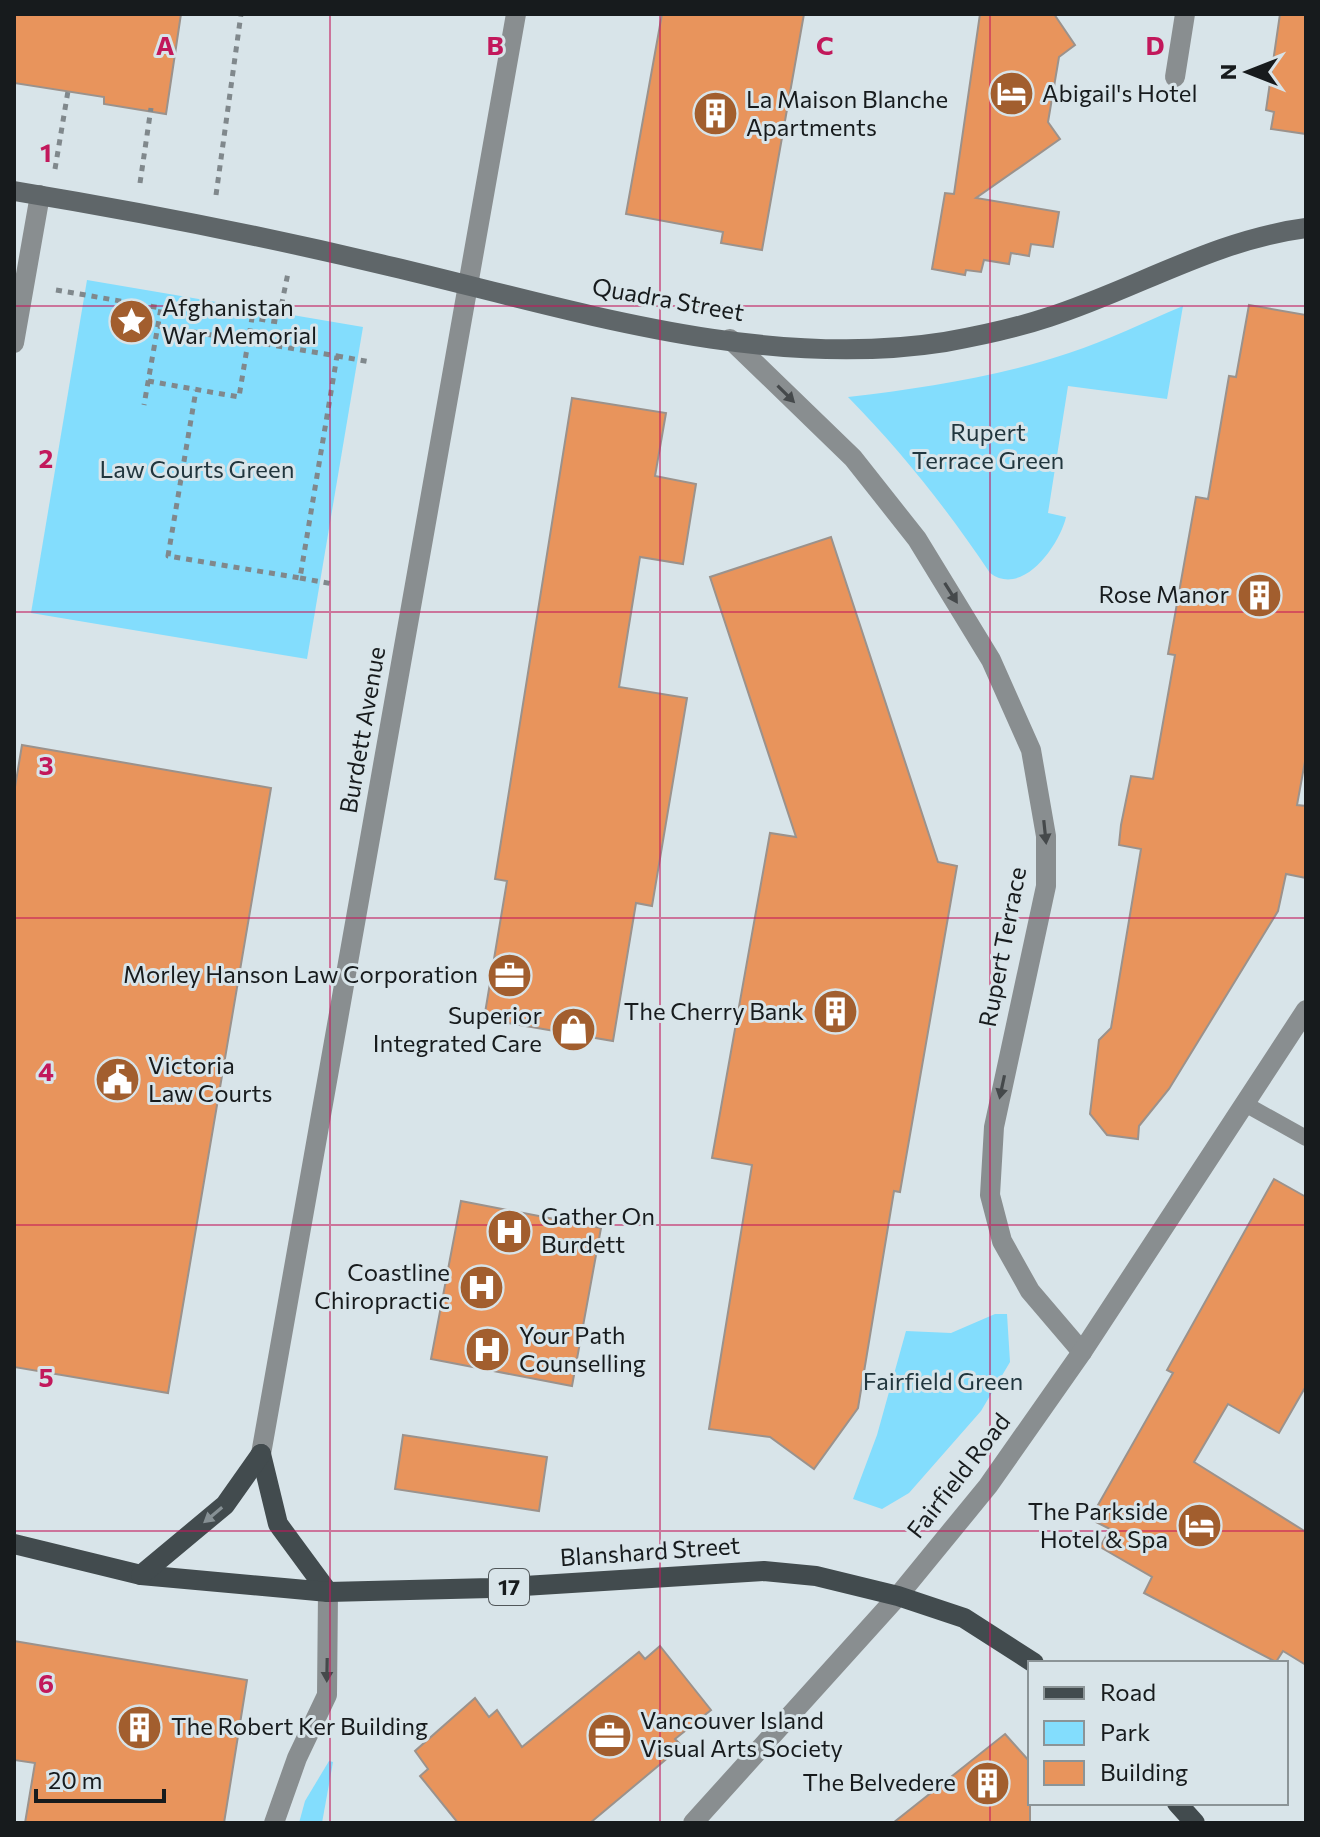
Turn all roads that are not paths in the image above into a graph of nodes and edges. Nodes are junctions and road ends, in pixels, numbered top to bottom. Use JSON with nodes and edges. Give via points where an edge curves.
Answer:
{"nodes":[{"id":1,"x":516,"y":14,"type":"edge"},
{"id":2,"x":1185,"y":14,"type":"edge"},
{"id":3,"x":1175,"y":77,"type":"dead end"},
{"id":4,"x":14,"y":191,"type":"edge"},
{"id":5,"x":46,"y":197,"type":"junction"},
{"id":6,"x":1306,"y":228,"type":"edge"},
{"id":7,"x":467,"y":284,"type":"junction"},
{"id":8,"x":15,"y":330,"type":"edge"},
{"id":9,"x":730,"y":339,"type":"junction"},
{"id":10,"x":1306,"y":1010,"type":"edge"},
{"id":11,"x":1245,"y":1104,"type":"junction"},
{"id":12,"x":1306,"y":1138,"type":"edge"},
{"id":13,"x":1082,"y":1352,"type":"junction"},
{"id":14,"x":261,"y":1454,"type":"junction"},
{"id":15,"x":14,"y":1544,"type":"edge"},
{"id":16,"x":141,"y":1575,"type":"junction"},
{"id":17,"x":328,"y":1592,"type":"junction"},
{"id":18,"x":898,"y":1596,"type":"junction"},
{"id":19,"x":1031,"y":1661,"type":"edge"},
{"id":20,"x":1179,"y":1805,"type":"edge"},
{"id":21,"x":274,"y":1823,"type":"edge"},
{"id":22,"x":693,"y":1823,"type":"edge"},
{"id":23,"x":1195,"y":1823,"type":"edge"}],
"edges":[{"from":1,"to":7,"type":"street","name":"Burdett Avenue"},
{"from":2,"to":3,"type":"street"},
{"from":4,"to":5,"type":"main road","name":"Quadra Street"},
{"from":5,"to":7,"type":"main road","name":"Quadra Street"},
{"from":5,"to":8,"type":"street"},
{"from":6,"to":9,"type":"main road","name":"Quadra Street","via":[[1227,245],[1048,317],[945,342],[845,350]]},
{"from":7,"to":9,"type":"main road","name":"Quadra Street"},
{"from":7,"to":14,"type":"street","name":"Burdett Avenue"},
{"from":9,"to":13,"type":"street","name":"Rupert Terrace","one_way":true,"via":[[853,458],[917,539],[991,660],[1031,750],[1046,836],[1046,886],[994,1127],[990,1195],[1002,1241],[1030,1291]]},
{"from":10,"to":11,"type":"street","name":"Fairfield Road"},
{"from":11,"to":12,"type":"lane"},
{"from":11,"to":13,"type":"street","name":"Fairfield Road"},
{"from":13,"to":18,"type":"street","name":"Fairfield Road","via":[[988,1486]]},
{"from":14,"to":16,"type":"main road","one_way":true,"via":[[225,1505]]},
{"from":14,"to":17,"type":"main road","via":[[278,1524]]},
{"from":15,"to":16,"type":"main road","name":"Blanshard Street","number":"17"},
{"from":16,"to":17,"type":"main road","name":"Blanshard Street","number":"17"},
{"from":17,"to":18,"type":"main road","name":"Blanshard Street","number":"17","via":[[764,1571],[816,1576]]},
{"from":17,"to":21,"type":"street","one_way":true,"via":[[327,1695]]},
{"from":18,"to":19,"type":"main road","name":"Blanshard Street","number":"17","via":[[964,1618]]},
{"from":18,"to":22,"type":"street","name":"Fairfield Road"},
{"from":20,"to":23,"type":"main road"}]}
